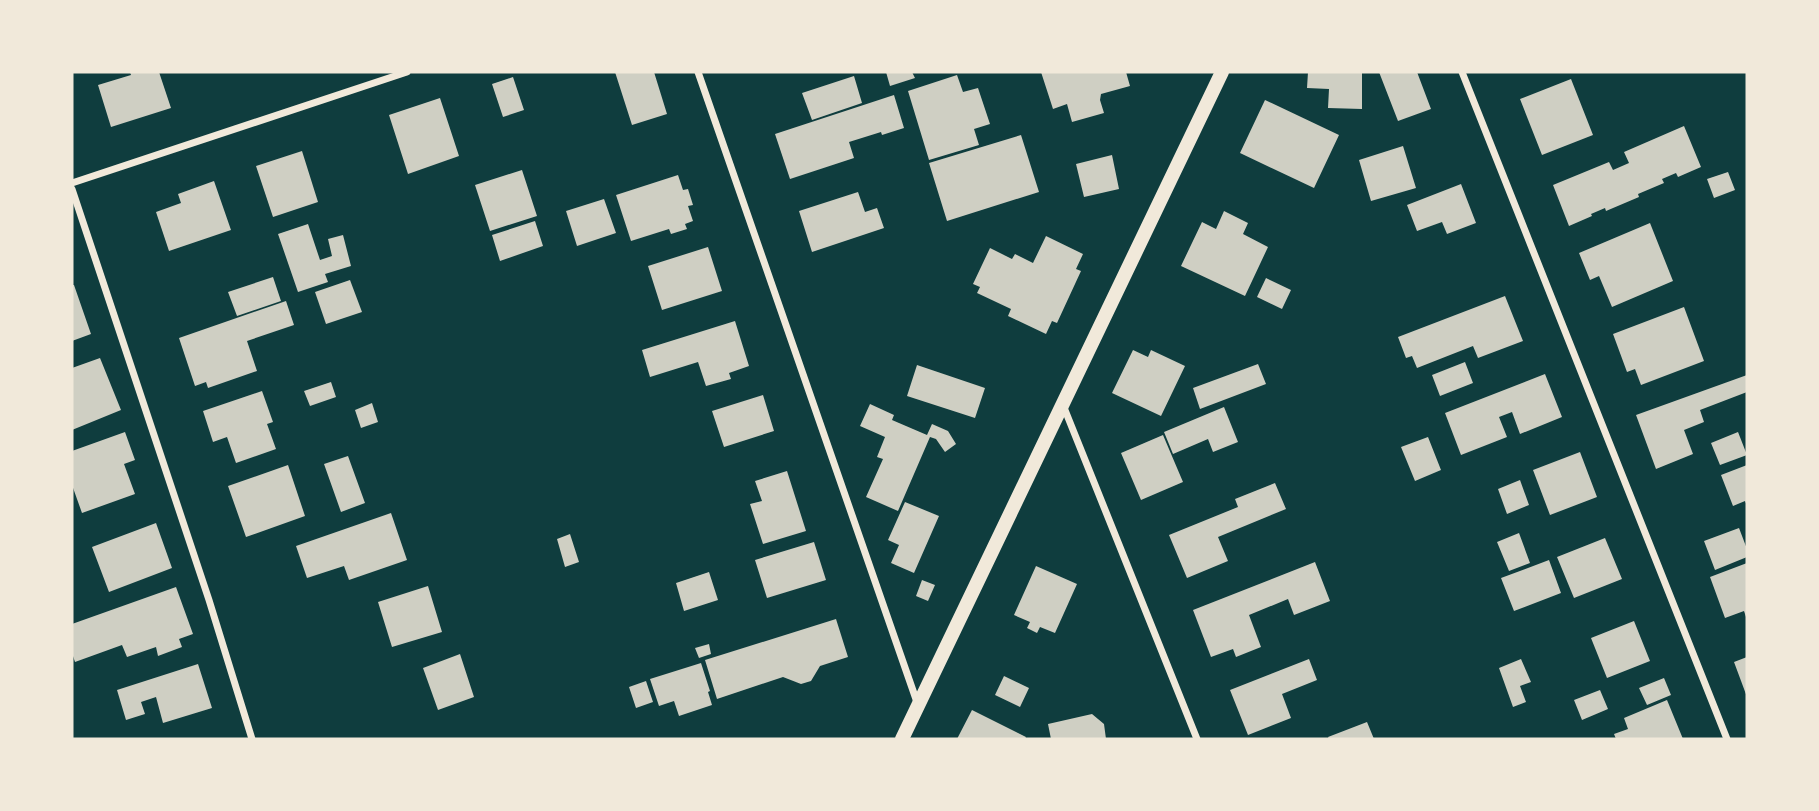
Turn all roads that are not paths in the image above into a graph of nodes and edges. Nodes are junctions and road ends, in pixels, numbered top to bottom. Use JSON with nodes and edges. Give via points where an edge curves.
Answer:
{"nodes":[{"id":1,"x":407,"y":72,"type":"edge"},
{"id":2,"x":698,"y":72,"type":"edge"},
{"id":3,"x":1222,"y":72,"type":"edge"},
{"id":4,"x":1462,"y":72,"type":"edge"},
{"id":5,"x":72,"y":183,"type":"edge"},
{"id":6,"x":72,"y":189,"type":"edge"},
{"id":7,"x":1062,"y":405,"type":"junction"},
{"id":8,"x":918,"y":706,"type":"junction"},
{"id":9,"x":252,"y":739,"type":"edge"},
{"id":10,"x":902,"y":739,"type":"edge"},
{"id":11,"x":1197,"y":739,"type":"edge"},
{"id":12,"x":1727,"y":739,"type":"edge"}],
"edges":[{"from":1,"to":5,"type":"street"},
{"from":2,"to":8,"type":"street"},
{"from":3,"to":7,"type":"main road"},
{"from":4,"to":12,"type":"street"},
{"from":6,"to":9,"type":"street"},
{"from":7,"to":8,"type":"main road"},
{"from":7,"to":11,"type":"street"},
{"from":8,"to":10,"type":"main road"}]}
